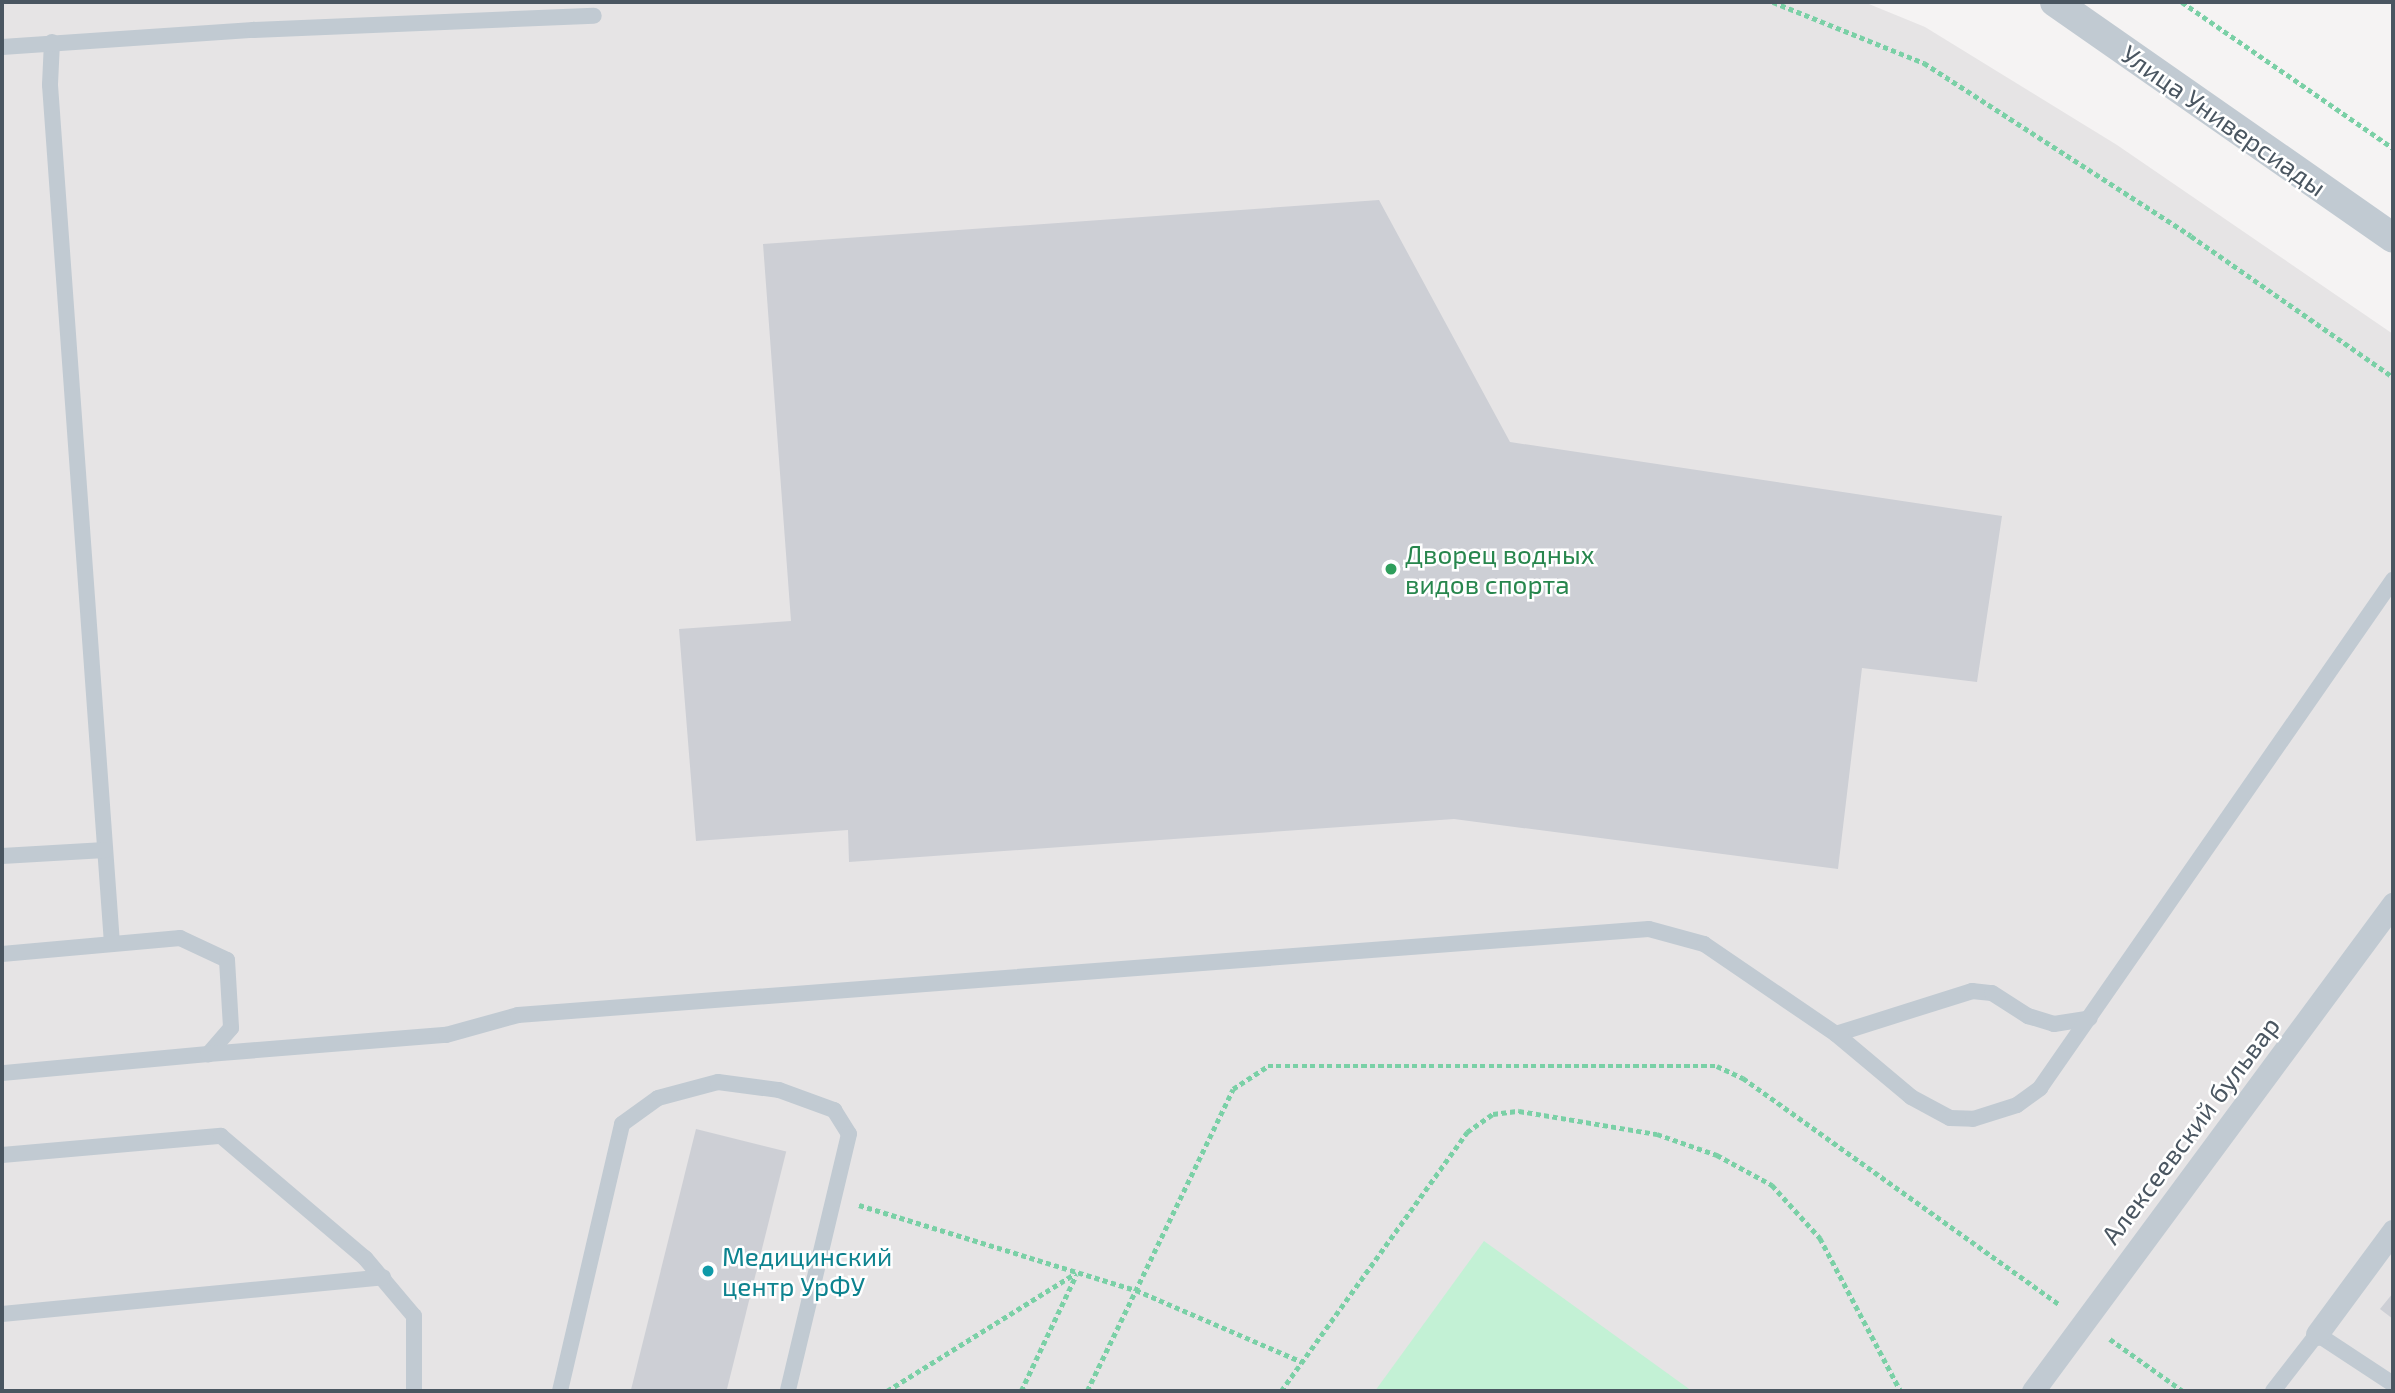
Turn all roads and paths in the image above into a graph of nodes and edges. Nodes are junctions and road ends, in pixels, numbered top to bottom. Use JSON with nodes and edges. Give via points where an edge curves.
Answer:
{"nodes":[{"id":1,"x":1773,"y":2,"type":"edge"},
{"id":2,"x":2055,"y":2,"type":"edge"},
{"id":3,"x":2182,"y":2,"type":"edge"},
{"id":4,"x":594,"y":16,"type":"dead end"},
{"id":5,"x":51,"y":42,"type":"junction"},
{"id":6,"x":2,"y":47,"type":"edge"},
{"id":7,"x":2393,"y":148,"type":"edge"},
{"id":8,"x":2393,"y":238,"type":"edge"},
{"id":9,"x":2393,"y":377,"type":"edge"},
{"id":10,"x":2393,"y":580,"type":"edge"},
{"id":11,"x":105,"y":850,"type":"junction"},
{"id":12,"x":2,"y":856,"type":"edge"},
{"id":13,"x":2393,"y":904,"type":"edge"},
{"id":14,"x":112,"y":944,"type":"junction"},
{"id":15,"x":2,"y":954,"type":"edge"},
{"id":16,"x":2090,"y":1017,"type":"junction"},
{"id":17,"x":1836,"y":1034,"type":"junction"},
{"id":18,"x":208,"y":1054,"type":"junction"},
{"id":19,"x":2,"y":1073,"type":"edge"},
{"id":20,"x":2,"y":1155,"type":"edge"},
{"id":21,"x":835,"y":1197,"type":"junction"},
{"id":22,"x":2393,"y":1231,"type":"edge"},
{"id":23,"x":1077,"y":1272,"type":"junction"},
{"id":24,"x":383,"y":1277,"type":"junction"},
{"id":25,"x":1136,"y":1290,"type":"junction"},
{"id":26,"x":2,"y":1314,"type":"edge"},
{"id":27,"x":2083,"y":1320,"type":"junction"},
{"id":28,"x":2317,"y":1334,"type":"junction"},
{"id":29,"x":1302,"y":1362,"type":"junction"},
{"id":30,"x":2393,"y":1384,"type":"edge"},
{"id":31,"x":1900,"y":1390,"type":"edge"},
{"id":32,"x":414,"y":1391,"type":"edge"},
{"id":33,"x":560,"y":1391,"type":"edge"},
{"id":34,"x":788,"y":1391,"type":"edge"},
{"id":35,"x":887,"y":1391,"type":"edge"},
{"id":36,"x":1021,"y":1391,"type":"edge"},
{"id":37,"x":1087,"y":1391,"type":"edge"},
{"id":38,"x":1281,"y":1391,"type":"edge"},
{"id":39,"x":2033,"y":1391,"type":"edge"},
{"id":40,"x":2183,"y":1391,"type":"edge"},
{"id":41,"x":2273,"y":1391,"type":"edge"}],
"edges":[{"from":1,"to":9,"type":"path","via":[[1924,63],[2191,236]]},
{"from":2,"to":8,"type":"street","name":"Улица Универсиады"},
{"from":3,"to":7,"type":"path"},
{"from":4,"to":5,"type":"lane"},
{"from":5,"to":6,"type":"lane"},
{"from":5,"to":11,"type":"lane","via":[[50,85]]},
{"from":10,"to":16,"type":"lane"},
{"from":11,"to":12,"type":"lane"},
{"from":11,"to":14,"type":"lane"},
{"from":13,"to":27,"type":"street","name":"Алексеевский бульвар"},
{"from":14,"to":15,"type":"lane"},
{"from":14,"to":18,"type":"lane","via":[[180,938],[228,960],[231,1028]]},
{"from":16,"to":17,"type":"lane","via":[[2054,1024],[2028,1016],[1992,993],[1972,991]]},
{"from":16,"to":17,"type":"lane","via":[[2040,1088],[2017,1105],[1973,1119],[1950,1118],[1911,1097]]},
{"from":17,"to":18,"type":"lane","via":[[1703,944],[1649,929],[518,1015],[446,1035]]},
{"from":18,"to":19,"type":"lane"},
{"from":20,"to":24,"type":"lane","via":[[220,1136]]},
{"from":21,"to":23,"type":"path"},
{"from":21,"to":33,"type":"lane","via":[[849,1134],[834,1110],[779,1090],[718,1082],[659,1098],[622,1124]]},
{"from":21,"to":34,"type":"lane"},
{"from":22,"to":28,"type":"street"},
{"from":23,"to":25,"type":"path"},
{"from":23,"to":35,"type":"path"},
{"from":23,"to":36,"type":"path"},
{"from":24,"to":26,"type":"lane"},
{"from":24,"to":32,"type":"lane","via":[[414,1316]]},
{"from":25,"to":27,"type":"path","via":[[1233,1089],[1268,1066],[1717,1066],[1743,1077]]},
{"from":25,"to":29,"type":"path"},
{"from":25,"to":37,"type":"path"},
{"from":27,"to":39,"type":"street","name":"Алексеевский бульвар"},
{"from":27,"to":40,"type":"path"},
{"from":28,"to":30,"type":"lane"},
{"from":28,"to":41,"type":"lane"},
{"from":29,"to":31,"type":"path","via":[[1467,1132],[1493,1114],[1519,1111],[1657,1134],[1717,1155],[1772,1185],[1821,1238]]},
{"from":29,"to":38,"type":"path"}]}
